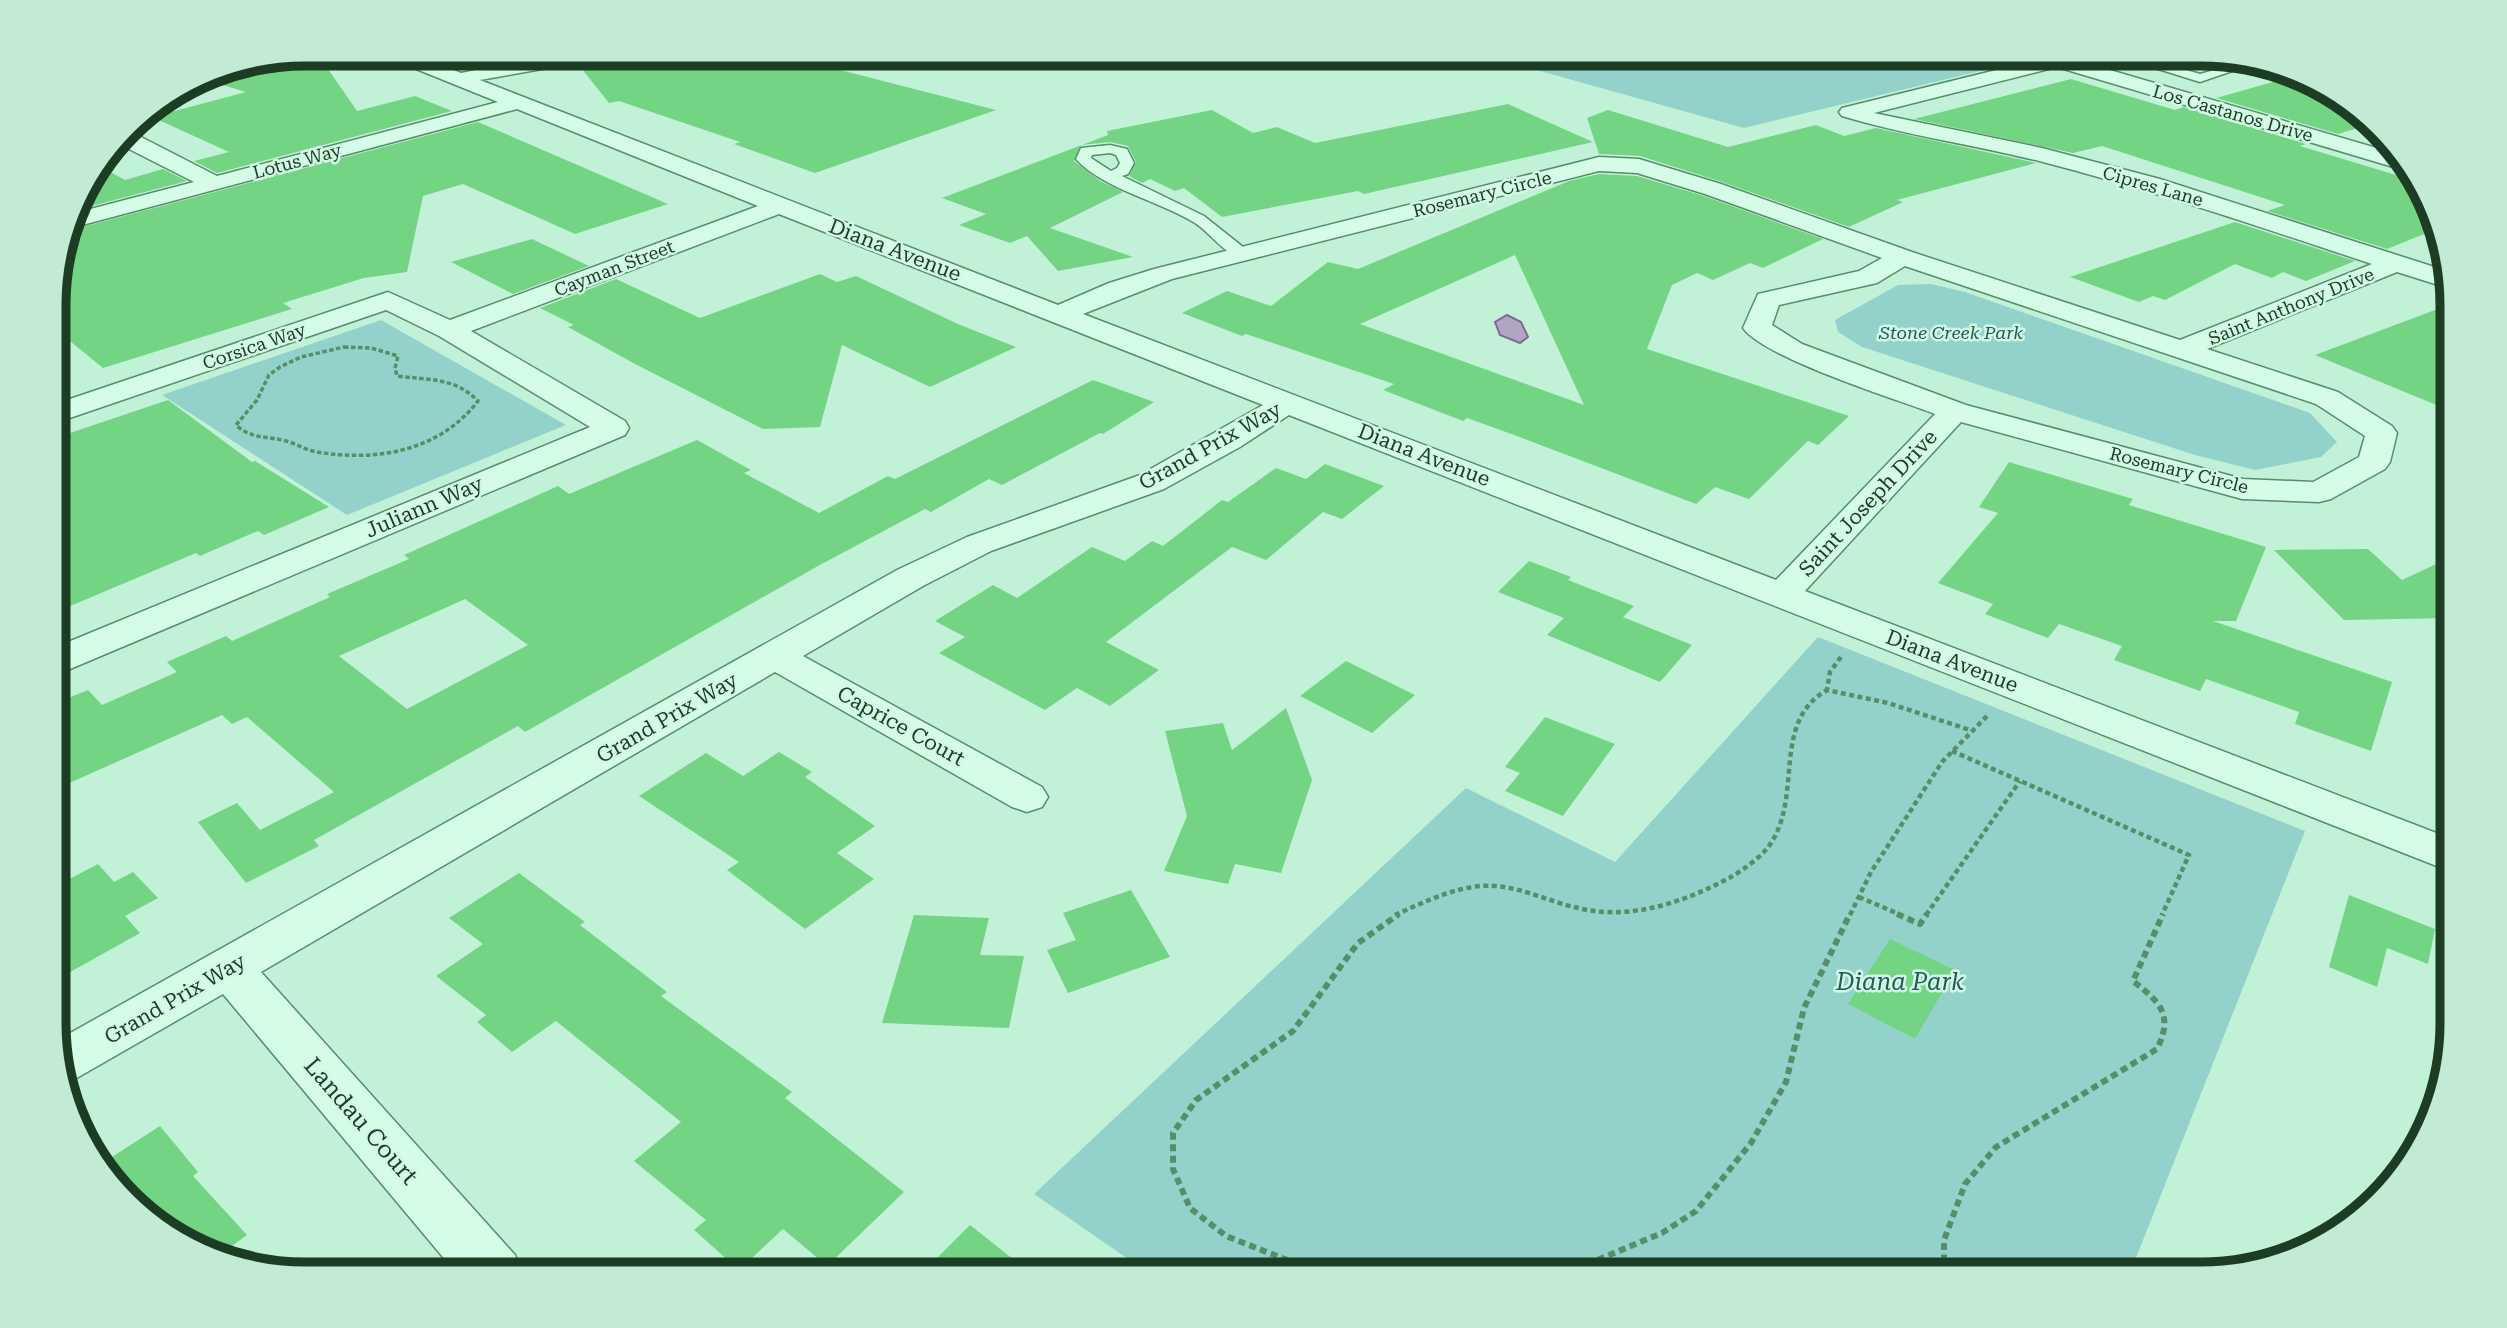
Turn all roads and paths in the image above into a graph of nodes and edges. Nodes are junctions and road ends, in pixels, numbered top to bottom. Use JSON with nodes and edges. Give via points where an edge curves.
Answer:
{"nodes":[{"id":1,"x":2036,"y":66,"type":"edge"},
{"id":2,"x":2074,"y":66,"type":"edge"},
{"id":3,"x":2159,"y":66,"type":"edge"},
{"id":4,"x":430,"y":67,"type":"edge"},
{"id":5,"x":509,"y":67,"type":"edge"},
{"id":6,"x":2232,"y":69,"type":"edge"},
{"id":7,"x":461,"y":79,"type":"junction"},
{"id":8,"x":521,"y":102,"type":"junction"},
{"id":9,"x":132,"y":142,"type":"edge"},
{"id":10,"x":2389,"y":158,"type":"edge"},
{"id":11,"x":1110,"y":176,"type":"dead end"},
{"id":12,"x":214,"y":184,"type":"junction"},
{"id":13,"x":779,"y":206,"type":"junction"},
{"id":14,"x":83,"y":218,"type":"edge"},
{"id":15,"x":1241,"y":254,"type":"junction"},
{"id":16,"x":1903,"y":257,"type":"junction"},
{"id":17,"x":2397,"y":263,"type":"junction"},
{"id":18,"x":2438,"y":277,"type":"edge"},
{"id":19,"x":1060,"y":314,"type":"junction"},
{"id":20,"x":449,"y":330,"type":"junction"},
{"id":21,"x":2184,"y":348,"type":"junction"},
{"id":22,"x":1289,"y":402,"type":"junction"},
{"id":23,"x":67,"y":408,"type":"edge"},
{"id":24,"x":1955,"y":411,"type":"junction"},
{"id":25,"x":428,"y":442,"type":"joint"},
{"id":26,"x":1782,"y":595,"type":"junction"},
{"id":27,"x":775,"y":656,"type":"junction"},
{"id":28,"x":1842,"y":656,"type":"dead end"},
{"id":29,"x":66,"y":657,"type":"edge"},
{"id":30,"x":1827,"y":690,"type":"junction"},
{"id":31,"x":1989,"y":715,"type":"dead end"},
{"id":32,"x":1971,"y":731,"type":"junction"},
{"id":33,"x":1952,"y":751,"type":"junction"},
{"id":34,"x":2020,"y":781,"type":"junction"},
{"id":35,"x":1027,"y":797,"type":"dead end"},
{"id":36,"x":2440,"y":851,"type":"edge"},
{"id":37,"x":1859,"y":897,"type":"junction"},
{"id":38,"x":229,"y":968,"type":"junction"},
{"id":39,"x":70,"y":1059,"type":"edge"},
{"id":40,"x":1291,"y":1261,"type":"edge"},
{"id":41,"x":1594,"y":1261,"type":"edge"},
{"id":42,"x":1944,"y":1261,"type":"edge"},
{"id":43,"x":484,"y":1262,"type":"edge"}],
"edges":[{"from":1,"to":17,"type":"street","name":"Cipres Lane","via":[[1849,112],[2152,184]]},
{"from":2,"to":10,"type":"street","name":"Los Castanos Drive"},
{"from":3,"to":6,"type":"lane","via":[[2200,78]]},
{"from":4,"to":7,"type":"street","name":"Diana Avenue"},
{"from":5,"to":7,"type":"street"},
{"from":7,"to":8,"type":"street","name":"Diana Avenue"},
{"from":8,"to":12,"type":"street","name":"Lotus Way"},
{"from":8,"to":13,"type":"street","name":"Diana Avenue"},
{"from":9,"to":12,"type":"street"},
{"from":11,"to":15,"type":"lane","via":[[1201,220]]},
{"from":12,"to":14,"type":"street","name":"Lotus Way"},
{"from":13,"to":19,"type":"street","name":"Diana Avenue"},
{"from":13,"to":20,"type":"street","name":"Cayman Street"},
{"from":15,"to":16,"type":"street","name":"Rosemary Circle","via":[[1599,164],[1639,166]]},
{"from":15,"to":19,"type":"street","name":"Rosemary Circle","via":[[1118,289]]},
{"from":16,"to":21,"type":"street","name":"Rosemary Circle"},
{"from":16,"to":24,"type":"street","name":"Rosemary Circle","via":[[1868,276],[1767,300],[1757,328],[1792,351]]},
{"from":17,"to":18,"type":"street","name":"Cipres Lane"},
{"from":17,"to":21,"type":"street","name":"Saint Anthony Drive"},
{"from":19,"to":22,"type":"street","name":"Diana Avenue"},
{"from":20,"to":23,"type":"street","name":"Corsica Way","via":[[388,300]]},
{"from":20,"to":29,"type":"street","name":"Juliann Way","via":[[614,428]]},
{"from":21,"to":24,"type":"street","name":"Rosemary Circle","via":[[2327,398],[2381,433],[2374,462],[2319,492],[2242,489]]},
{"from":22,"to":26,"type":"street","name":"Diana Avenue"},
{"from":22,"to":27,"type":"street","name":"Grand Prix Way","via":[[1152,482],[979,544]]},
{"from":24,"to":26,"type":"street","name":"Saint Joseph Drive"},
{"from":25,"to":25,"type":"path","via":[[398,450],[339,455],[254,437],[236,425],[257,400],[269,375],[281,367],[326,349],[370,346],[398,356],[397,376],[458,383],[478,401],[457,427]]},
{"from":26,"to":36,"type":"street","name":"Diana Avenue"},
{"from":27,"to":35,"type":"street","name":"Caprice Court"},
{"from":27,"to":38,"type":"street","name":"Grand Prix Way"},
{"from":28,"to":30,"type":"path","via":[[1831,668]]},
{"from":30,"to":32,"type":"path"},
{"from":30,"to":40,"type":"path","via":[[1813,698],[1798,717],[1787,802],[1771,844],[1734,875],[1696,895],[1650,909],[1616,912],[1580,909],[1512,888],[1481,886],[1437,897],[1392,917],[1358,943],[1293,1031],[1196,1100],[1173,1133],[1173,1169],[1190,1208],[1226,1236]]},
{"from":31,"to":32,"type":"path"},
{"from":32,"to":33,"type":"path"},
{"from":33,"to":34,"type":"path"},
{"from":33,"to":37,"type":"path"},
{"from":34,"to":37,"type":"path","via":[[1920,924]]},
{"from":34,"to":42,"type":"path","via":[[2189,855],[2133,981],[2165,1014],[2168,1032],[2157,1049],[1996,1147],[1965,1184],[1944,1241]]},
{"from":37,"to":41,"type":"path","via":[[1804,1008],[1786,1082],[1751,1143],[1696,1211],[1662,1233]]},
{"from":38,"to":39,"type":"street","name":"Grand Prix Way"},
{"from":38,"to":43,"type":"street","name":"Landau Court"}]}
